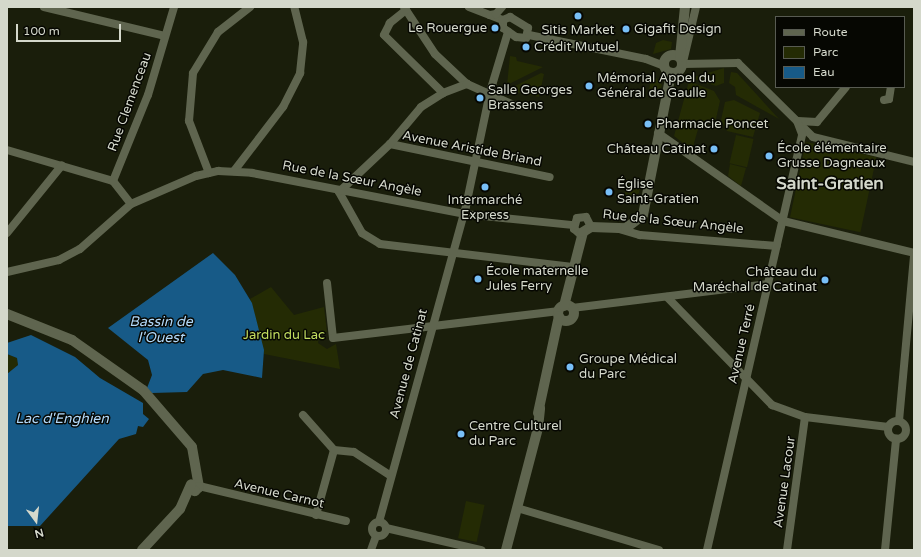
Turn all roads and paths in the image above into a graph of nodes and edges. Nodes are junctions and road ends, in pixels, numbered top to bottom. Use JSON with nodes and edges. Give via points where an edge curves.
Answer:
{"nodes":[{"id":1,"x":44,"y":7,"type":"edge"},
{"id":2,"x":174,"y":7,"type":"edge"},
{"id":3,"x":250,"y":7,"type":"edge"},
{"id":4,"x":294,"y":7,"type":"edge"},
{"id":5,"x":469,"y":7,"type":"edge"},
{"id":6,"x":503,"y":7,"type":"edge"},
{"id":7,"x":685,"y":7,"type":"edge"},
{"id":8,"x":696,"y":7,"type":"edge"},
{"id":9,"x":405,"y":8,"type":"edge"},
{"id":10,"x":490,"y":15,"type":"junction"},
{"id":11,"x":505,"y":19,"type":"junction"},
{"id":12,"x":508,"y":32,"type":"junction"},
{"id":13,"x":529,"y":35,"type":"junction"},
{"id":14,"x":165,"y":36,"type":"junction"},
{"id":15,"x":674,"y":63,"type":"junction"},
{"id":16,"x":467,"y":84,"type":"junction"},
{"id":17,"x":845,"y":88,"type":"edge"},
{"id":18,"x":891,"y":88,"type":"edge"},
{"id":19,"x":490,"y":92,"type":"junction"},
{"id":20,"x":443,"y":93,"type":"junction"},
{"id":21,"x":884,"y":100,"type":"dead end"},
{"id":22,"x":516,"y":106,"type":"dead end"},
{"id":23,"x":797,"y":121,"type":"junction"},
{"id":24,"x":818,"y":122,"type":"junction"},
{"id":25,"x":658,"y":133,"type":"junction"},
{"id":26,"x":827,"y":140,"type":"junction"},
{"id":27,"x":390,"y":144,"type":"junction"},
{"id":28,"x":7,"y":150,"type":"edge"},
{"id":29,"x":475,"y":161,"type":"junction"},
{"id":30,"x":914,"y":162,"type":"edge"},
{"id":31,"x":62,"y":165,"type":"junction"},
{"id":32,"x":234,"y":171,"type":"junction"},
{"id":33,"x":209,"y":173,"type":"junction"},
{"id":34,"x":550,"y":177,"type":"dead end"},
{"id":35,"x":113,"y":181,"type":"junction"},
{"id":36,"x":339,"y":192,"type":"junction"},
{"id":37,"x":131,"y":204,"type":"junction"},
{"id":38,"x":464,"y":214,"type":"junction"},
{"id":39,"x":783,"y":221,"type":"junction"},
{"id":40,"x":573,"y":225,"type":"junction"},
{"id":41,"x":591,"y":227,"type":"junction"},
{"id":42,"x":618,"y":229,"type":"junction"},
{"id":43,"x":7,"y":233,"type":"edge"},
{"id":44,"x":581,"y":235,"type":"junction"},
{"id":45,"x":777,"y":246,"type":"junction"},
{"id":46,"x":914,"y":253,"type":"edge"},
{"id":47,"x":452,"y":254,"type":"junction"},
{"id":48,"x":914,"y":257,"type":"edge"},
{"id":49,"x":573,"y":267,"type":"junction"},
{"id":50,"x":7,"y":272,"type":"edge"},
{"id":51,"x":327,"y":283,"type":"dead end"},
{"id":52,"x":768,"y":284,"type":"junction"},
{"id":53,"x":667,"y":297,"type":"junction"},
{"id":54,"x":564,"y":312,"type":"junction"},
{"id":55,"x":7,"y":314,"type":"edge"},
{"id":56,"x":431,"y":324,"type":"junction"},
{"id":57,"x":746,"y":381,"type":"junction"},
{"id":58,"x":303,"y":415,"type":"dead end"},
{"id":59,"x":805,"y":417,"type":"junction"},
{"id":60,"x":899,"y":421,"type":"junction"},
{"id":61,"x":888,"y":427,"type":"junction"},
{"id":62,"x":910,"y":432,"type":"edge"},
{"id":63,"x":896,"y":439,"type":"junction"},
{"id":64,"x":334,"y":450,"type":"junction"},
{"id":65,"x":390,"y":476,"type":"junction"},
{"id":66,"x":196,"y":488,"type":"junction"},
{"id":67,"x":518,"y":508,"type":"junction"},
{"id":68,"x":316,"y":514,"type":"junction"},
{"id":69,"x":346,"y":521,"type":"dead end"},
{"id":70,"x":379,"y":522,"type":"junction"},
{"id":71,"x":386,"y":528,"type":"junction"},
{"id":72,"x":376,"y":536,"type":"junction"},
{"id":73,"x":508,"y":548,"type":"edge"},
{"id":74,"x":142,"y":550,"type":"edge"},
{"id":75,"x":146,"y":550,"type":"edge"},
{"id":76,"x":371,"y":550,"type":"edge"},
{"id":77,"x":481,"y":550,"type":"edge"},
{"id":78,"x":659,"y":550,"type":"edge"},
{"id":79,"x":707,"y":550,"type":"edge"},
{"id":80,"x":787,"y":550,"type":"edge"},
{"id":81,"x":885,"y":550,"type":"edge"}],
"edges":[{"from":1,"to":14,"type":"street"},
{"from":2,"to":14,"type":"street","name":"Rue Clemenceau"},
{"from":3,"to":33,"type":"street","via":[[218,32],[194,73],[189,121]]},
{"from":4,"to":32,"type":"street","via":[[303,42],[300,73],[283,107]]},
{"from":5,"to":10,"type":"street"},
{"from":6,"to":10,"type":"street","via":[[496,14]]},
{"from":6,"to":11,"type":"street"},
{"from":7,"to":15,"type":"street"},
{"from":8,"to":15,"type":"street"},
{"from":9,"to":16,"type":"street","via":[[435,54]]},
{"from":9,"to":20,"type":"street","via":[[390,23],[384,35]]},
{"from":10,"to":11,"type":"street"},
{"from":11,"to":12,"type":"street"},
{"from":11,"to":13,"type":"street","via":[[522,23],[528,28]]},
{"from":12,"to":13,"type":"street","via":[[521,39]]},
{"from":12,"to":19,"type":"street","name":"Avenue de Catinat"},
{"from":13,"to":15,"type":"street"},
{"from":14,"to":35,"type":"street","name":"Rue Clemenceau","via":[[148,95]]},
{"from":15,"to":23,"type":"street","via":[[738,63]]},
{"from":15,"to":25,"type":"street"},
{"from":16,"to":19,"type":"street"},
{"from":16,"to":20,"type":"street"},
{"from":17,"to":24,"type":"street"},
{"from":18,"to":21,"type":"street","via":[[889,99]]},
{"from":19,"to":22,"type":"street"},
{"from":19,"to":29,"type":"street","name":"Avenue de Catinat"},
{"from":20,"to":27,"type":"street","via":[[421,107]]},
{"from":23,"to":24,"type":"street"},
{"from":23,"to":26,"type":"street","via":[[813,137]]},
{"from":23,"to":39,"type":"street","name":"Avenue Terré","via":[[802,134]]},
{"from":24,"to":26,"type":"street","via":[[817,132]]},
{"from":25,"to":39,"type":"street"},
{"from":25,"to":42,"type":"street","via":[[643,215],[633,226]]},
{"from":26,"to":30,"type":"street"},
{"from":27,"to":29,"type":"street","name":"Avenue Aristide Briand"},
{"from":27,"to":36,"type":"street"},
{"from":28,"to":31,"type":"street"},
{"from":29,"to":34,"type":"street","name":"Avenue Aristide Briand"},
{"from":29,"to":38,"type":"street","name":"Avenue de Catinat"},
{"from":31,"to":35,"type":"street"},
{"from":31,"to":43,"type":"street"},
{"from":32,"to":33,"type":"street","name":"Rue de la Sœur Angèle"},
{"from":32,"to":36,"type":"street","name":"Rue de la Sœur Angèle"},
{"from":33,"to":37,"type":"street","name":"Rue de la Sœur Angèle","via":[[150,193]]},
{"from":35,"to":37,"type":"street"},
{"from":36,"to":38,"type":"street","name":"Rue de la Sœur Angèle"},
{"from":36,"to":47,"type":"street","via":[[350,217],[370,239],[380,244]]},
{"from":37,"to":50,"type":"street","name":"Rue de la Sœur Angèle","via":[[80,249],[59,260]]},
{"from":38,"to":40,"type":"street","name":"Rue de la Sœur Angèle"},
{"from":38,"to":47,"type":"street","name":"Avenue de Catinat"},
{"from":39,"to":45,"type":"street","name":"Avenue Terré"},
{"from":39,"to":46,"type":"street"},
{"from":40,"to":41,"type":"street","via":[[582,217],[588,219]]},
{"from":40,"to":44,"type":"street"},
{"from":41,"to":42,"type":"street","name":"Rue de la Sœur Angèle"},
{"from":41,"to":44,"type":"street"},
{"from":42,"to":45,"type":"street","name":"Rue de la Sœur Angèle","via":[[640,234]]},
{"from":44,"to":49,"type":"street"},
{"from":45,"to":52,"type":"street","name":"Avenue Terré"},
{"from":47,"to":49,"type":"street"},
{"from":47,"to":56,"type":"street","name":"Avenue de Catinat"},
{"from":48,"to":60,"type":"street"},
{"from":49,"to":54,"type":"street"},
{"from":51,"to":56,"type":"street","via":[[333,338]]},
{"from":52,"to":53,"type":"street"},
{"from":52,"to":57,"type":"street","name":"Avenue Terré"},
{"from":53,"to":54,"type":"street"},
{"from":53,"to":57,"type":"street"},
{"from":54,"to":56,"type":"street"},
{"from":54,"to":67,"type":"street","via":[[549,366]]},
{"from":55,"to":66,"type":"street","via":[[72,340],[136,384],[188,440],[196,472]]},
{"from":56,"to":65,"type":"street","name":"Avenue de Catinat"},
{"from":57,"to":59,"type":"street","via":[[772,405]]},
{"from":57,"to":79,"type":"street","name":"Avenue Terré"},
{"from":58,"to":64,"type":"street"},
{"from":59,"to":61,"type":"street"},
{"from":59,"to":80,"type":"street","name":"Avenue Lacour"},
{"from":60,"to":61,"type":"street"},
{"from":60,"to":62,"type":"street"},
{"from":61,"to":63,"type":"street","via":[[890,435]]},
{"from":62,"to":63,"type":"street"},
{"from":63,"to":81,"type":"street"},
{"from":64,"to":65,"type":"street","via":[[354,452]]},
{"from":64,"to":68,"type":"street"},
{"from":65,"to":70,"type":"street","name":"Avenue de Catinat"},
{"from":66,"to":68,"type":"street","name":"Avenue Carnot"},
{"from":66,"to":74,"type":"street"},
{"from":66,"to":75,"type":"street","via":[[178,516]]},
{"from":67,"to":73,"type":"street"},
{"from":67,"to":78,"type":"street"},
{"from":68,"to":69,"type":"street","name":"Avenue Carnot"},
{"from":70,"to":71,"type":"street"},
{"from":70,"to":72,"type":"street","name":"Avenue de Catinat","via":[[372,526]]},
{"from":71,"to":72,"type":"street","via":[[384,534]]},
{"from":71,"to":77,"type":"street"},
{"from":72,"to":76,"type":"street","name":"Avenue de Catinat"}]}
